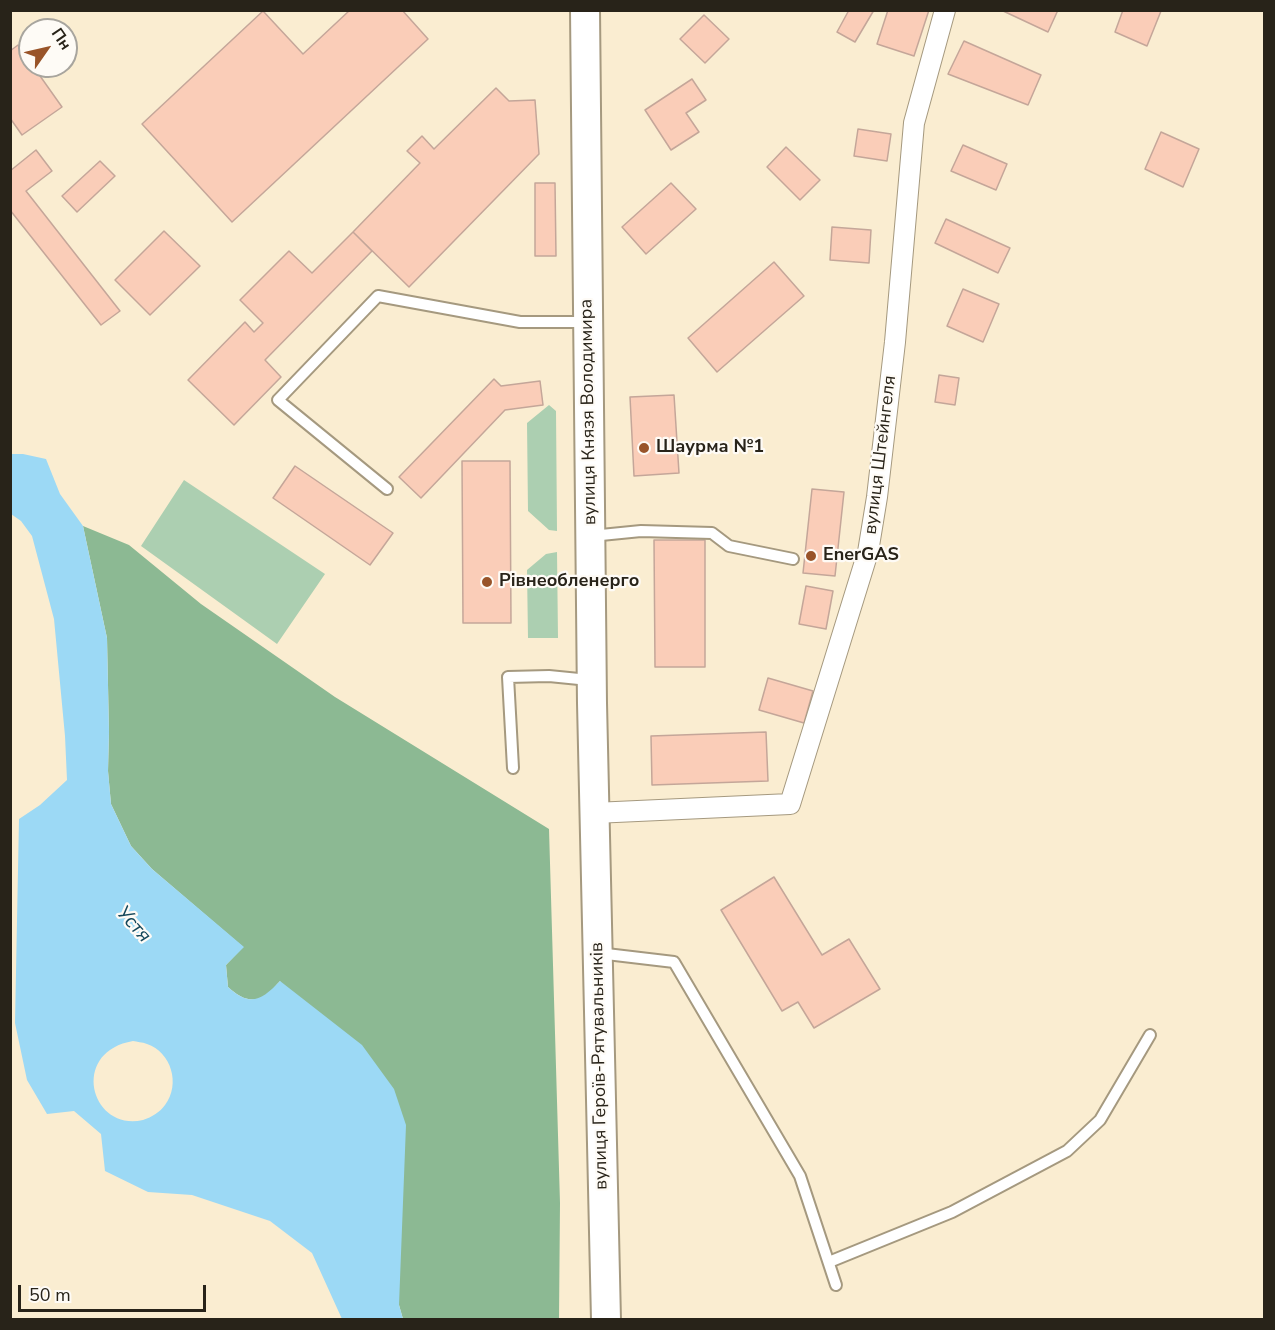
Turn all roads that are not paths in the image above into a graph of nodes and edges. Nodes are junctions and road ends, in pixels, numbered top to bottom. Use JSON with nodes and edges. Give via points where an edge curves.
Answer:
{"nodes":[{"id":1,"x":585,"y":10,"type":"edge"},
{"id":2,"x":945,"y":10,"type":"edge"},
{"id":3,"x":588,"y":322,"type":"junction"},
{"id":4,"x":387,"y":489,"type":"dead end"},
{"id":5,"x":591,"y":536,"type":"junction"},
{"id":6,"x":793,"y":559,"type":"dead end"},
{"id":7,"x":592,"y":680,"type":"junction"},
{"id":8,"x":513,"y":768,"type":"dead end"},
{"id":9,"x":594,"y":813,"type":"junction"},
{"id":10,"x":598,"y":952,"type":"junction"},
{"id":11,"x":1150,"y":1035,"type":"dead end"},
{"id":12,"x":829,"y":1262,"type":"junction"},
{"id":13,"x":836,"y":1285,"type":"dead end"},
{"id":14,"x":606,"y":1320,"type":"edge"}],
"edges":[{"from":1,"to":3,"type":"main road","name":"вулиця Князя Володимира"},
{"from":2,"to":9,"type":"street","name":"вулиця Штейнгеля","via":[[914,123],[895,342],[868,552],[790,804]]},
{"from":3,"to":4,"type":"lane","via":[[520,322],[378,296],[278,400]]},
{"from":3,"to":5,"type":"main road","name":"вулиця Князя Володимира"},
{"from":5,"to":6,"type":"lane","via":[[641,531],[712,533],[729,546]]},
{"from":5,"to":7,"type":"main road","name":"вулиця Князя Володимира"},
{"from":7,"to":8,"type":"lane","via":[[508,677]]},
{"from":7,"to":9,"type":"main road","name":"вулиця Князя Володимира"},
{"from":9,"to":10,"type":"main road","name":"вулиця Героїв-Рятувальників"},
{"from":10,"to":12,"type":"lane","via":[[674,962],[800,1176]]},
{"from":10,"to":14,"type":"main road","name":"вулиця Героїв-Рятувальників"},
{"from":11,"to":12,"type":"lane","via":[[1100,1120],[1067,1151],[951,1212]]},
{"from":12,"to":13,"type":"lane"}]}
